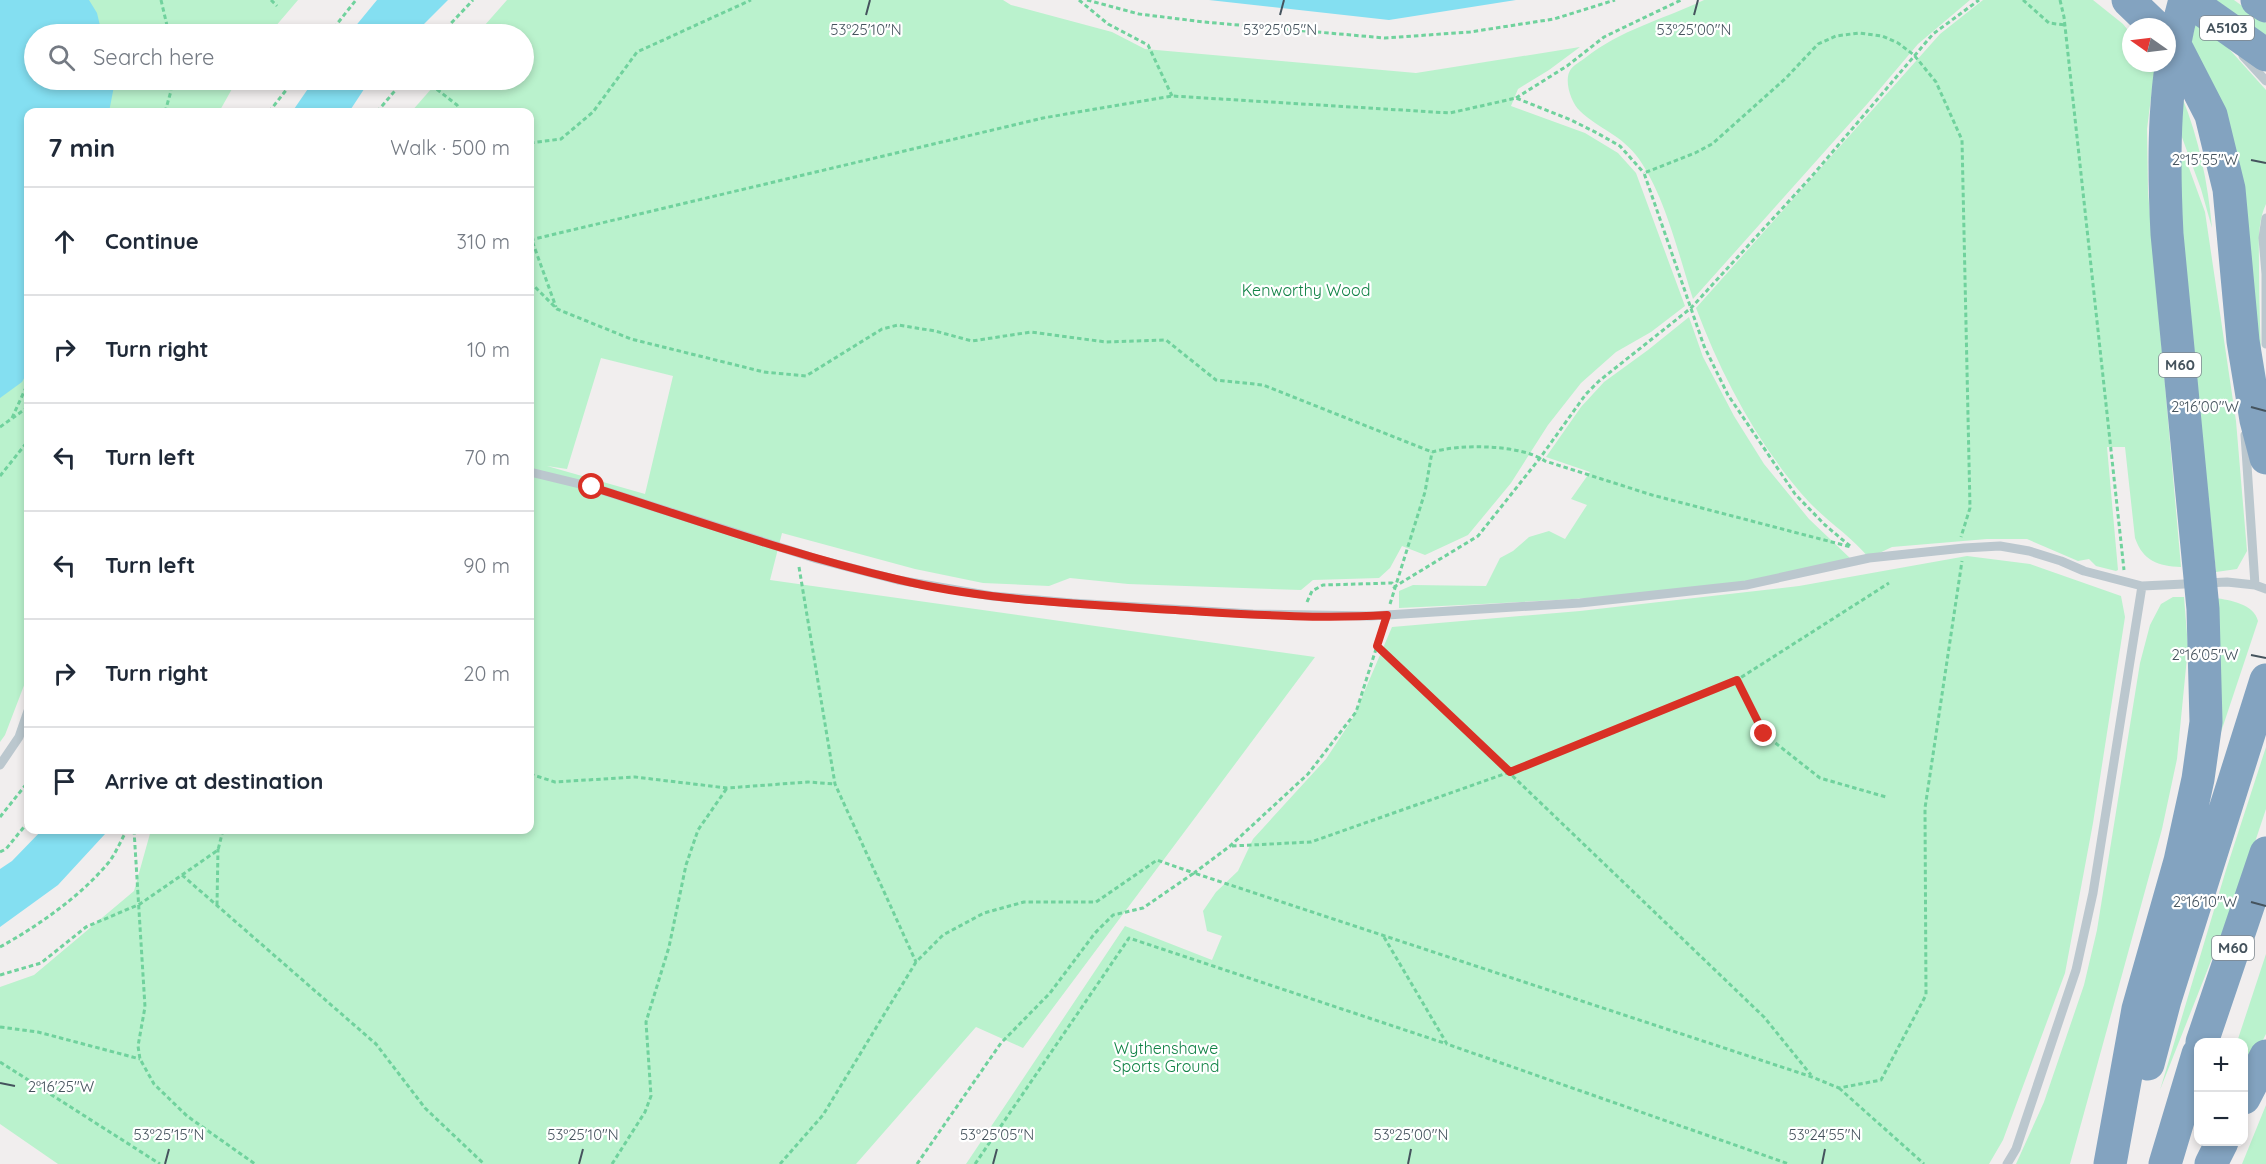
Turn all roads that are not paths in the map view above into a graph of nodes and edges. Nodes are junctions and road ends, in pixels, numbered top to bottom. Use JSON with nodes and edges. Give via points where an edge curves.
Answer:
{"nodes":[{"id":1,"x":2128,"y":0,"type":"edge"},
{"id":2,"x":2187,"y":0,"type":"edge"},
{"id":3,"x":2257,"y":0,"type":"edge"},
{"id":4,"x":2266,"y":6,"type":"edge"},
{"id":5,"x":2147,"y":18,"type":"edge"},
{"id":6,"x":2176,"y":47,"type":"edge"},
{"id":7,"x":2252,"y":53,"type":"edge"},
{"id":8,"x":2266,"y":81,"type":"edge"},
{"id":9,"x":2266,"y":218,"type":"edge"},
{"id":10,"x":2255,"y":343,"type":"edge"},
{"id":11,"x":2243,"y":401,"type":"dead end"},
{"id":12,"x":2244,"y":424,"type":"dead end"},
{"id":13,"x":2266,"y":458,"type":"edge"},
{"id":14,"x":534,"y":473,"type":"edge"},
{"id":15,"x":2255,"y":585,"type":"junction"},
{"id":16,"x":2142,"y":586,"type":"junction"},
{"id":17,"x":2266,"y":589,"type":"edge"},
{"id":18,"x":2266,"y":680,"type":"edge"},
{"id":19,"x":24,"y":723,"type":"edge"},
{"id":20,"x":0,"y":765,"type":"edge"},
{"id":21,"x":2266,"y":853,"type":"edge"},
{"id":22,"x":2203,"y":1038,"type":"edge"},
{"id":23,"x":2266,"y":1056,"type":"edge"},
{"id":24,"x":2194,"y":1071,"type":"edge"},
{"id":25,"x":2247,"y":1092,"type":"edge"},
{"id":26,"x":2220,"y":1146,"type":"edge"},
{"id":27,"x":2007,"y":1164,"type":"edge"},
{"id":28,"x":2110,"y":1164,"type":"edge"},
{"id":29,"x":2121,"y":1164,"type":"edge"},
{"id":30,"x":2166,"y":1164,"type":"edge"},
{"id":31,"x":2211,"y":1164,"type":"edge"}],
"edges":[{"from":1,"to":5,"type":"highway"},
{"from":2,"to":7,"type":"highway","number":"A5103"},
{"from":2,"to":28,"type":"highway","number":"M60","via":[[2175,40],[2166,104],[2164,177],[2203,609],[2206,722],[2180,861],[2138,1010]]},
{"from":3,"to":4,"type":"highway","number":"A5103"},
{"from":6,"to":10,"type":"highway","via":[[2217,135]]},
{"from":7,"to":8,"type":"lane"},
{"from":9,"to":10,"type":"lane","via":[[2266,274]]},
{"from":10,"to":11,"type":"lane"},
{"from":10,"to":13,"type":"highway","via":[[2256,420]]},
{"from":12,"to":15,"type":"lane"},
{"from":14,"to":16,"type":"lane","via":[[898,580],[992,596],[1072,603],[1230,613],[1387,615],[1580,603],[1746,585],[1869,558],[2000,546],[2029,551]]},
{"from":15,"to":16,"type":"lane","via":[[2227,582]]},
{"from":15,"to":17,"type":"lane"},
{"from":16,"to":27,"type":"lane","via":[[2093,893],[2076,970],[2016,1149]]},
{"from":18,"to":29,"type":"highway","via":[[2165,1000]]},
{"from":19,"to":20,"type":"lane"},
{"from":21,"to":22,"type":"highway","number":"M60"},
{"from":23,"to":25,"type":"highway"},
{"from":24,"to":30,"type":"highway"},
{"from":26,"to":31,"type":"highway"}]}
